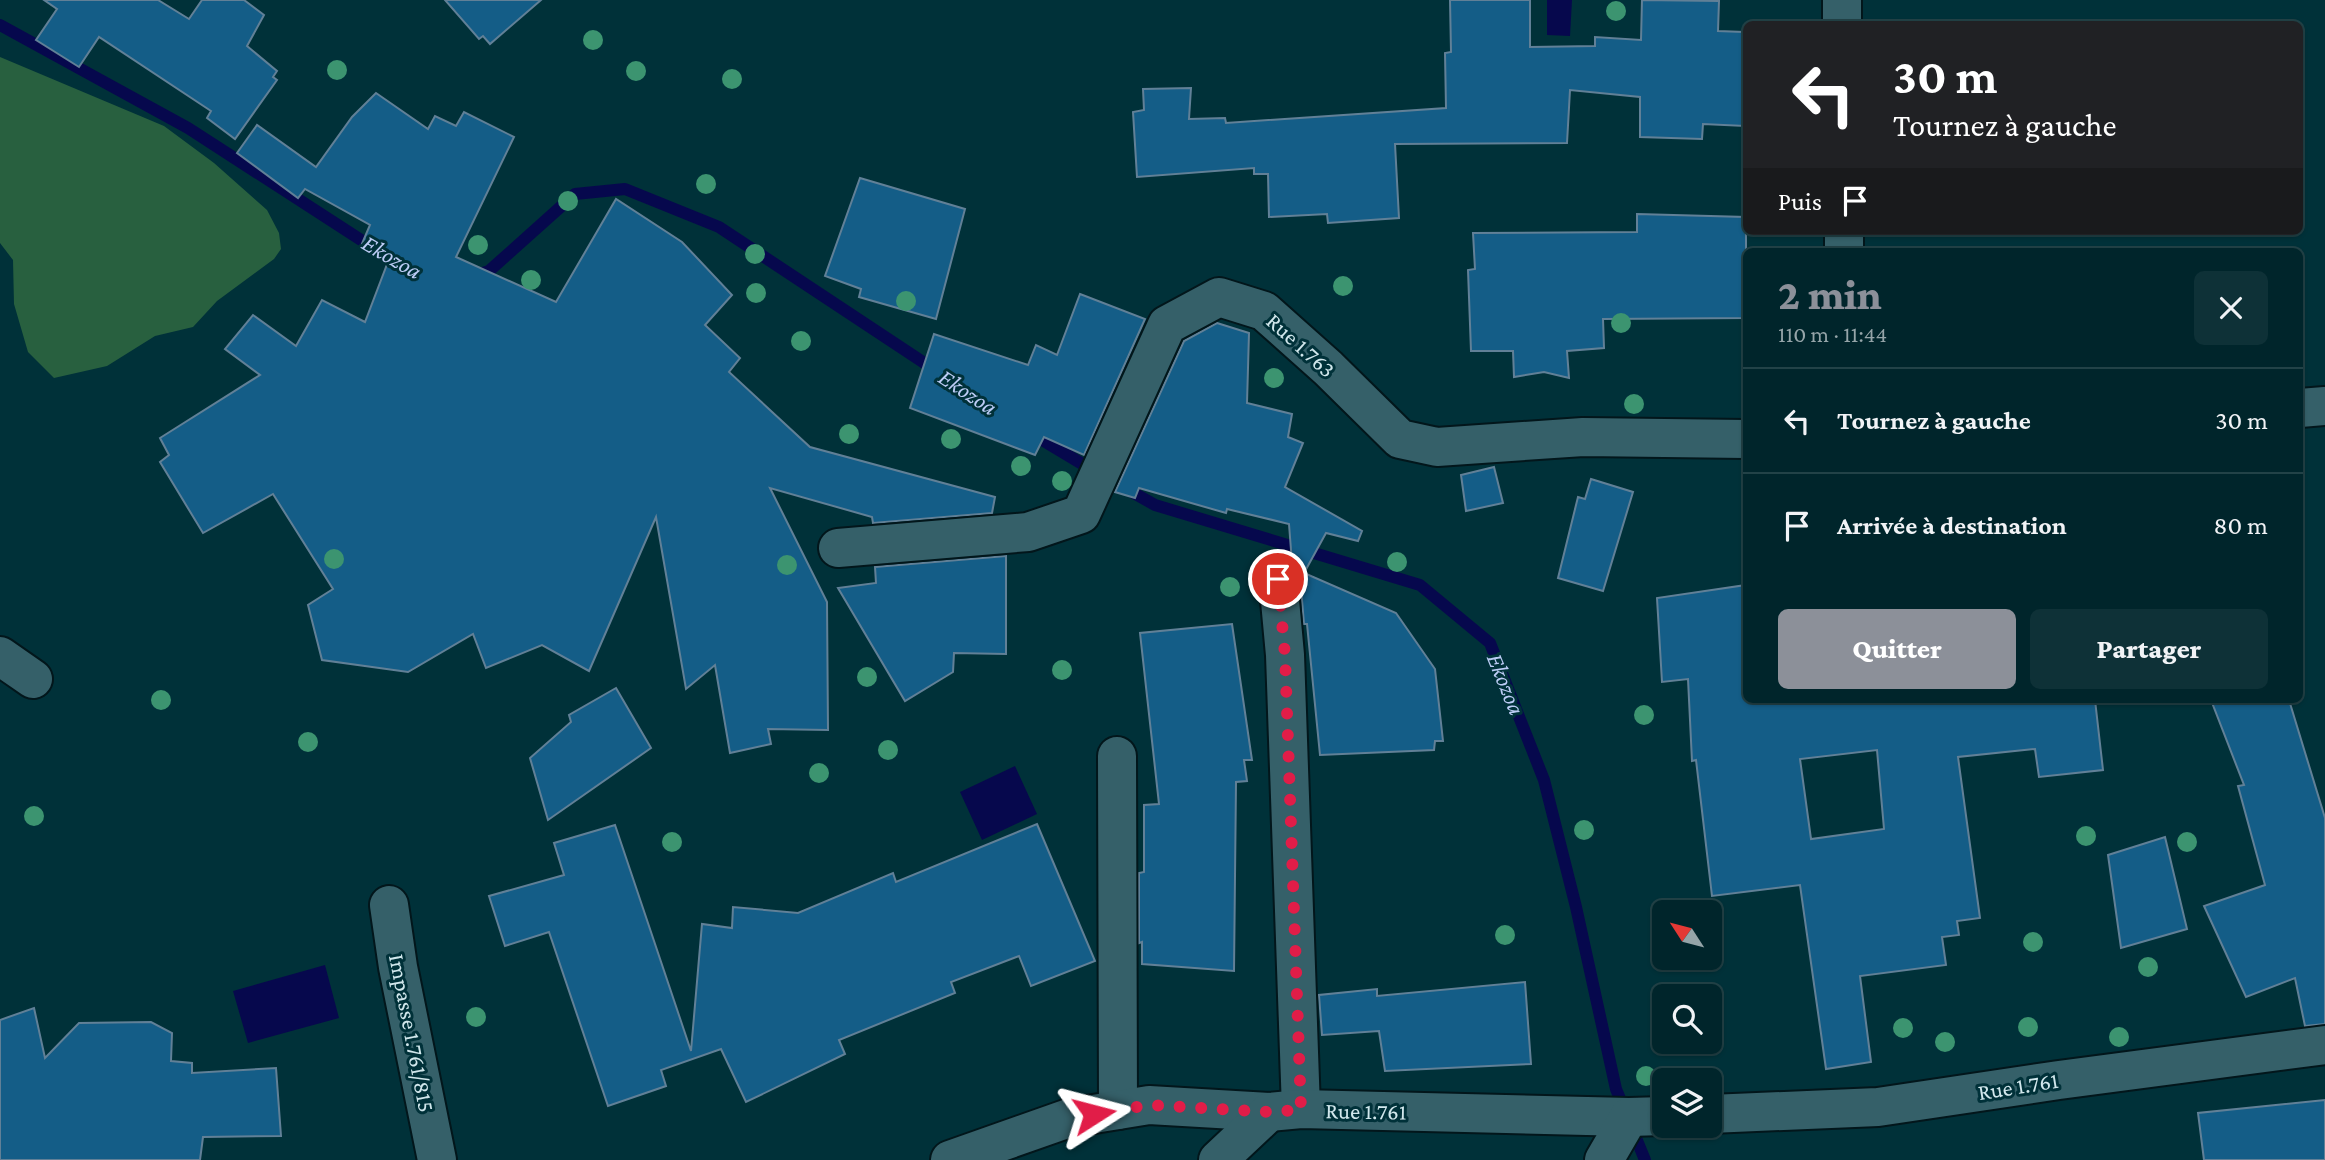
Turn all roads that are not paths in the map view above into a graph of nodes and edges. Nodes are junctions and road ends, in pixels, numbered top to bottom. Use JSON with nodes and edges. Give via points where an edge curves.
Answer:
{"nodes":[{"id":1,"x":1842,"y":0,"type":"edge"},
{"id":2,"x":1842,"y":21,"type":"edge"},
{"id":3,"x":2325,"y":406,"type":"edge"},
{"id":4,"x":2303,"y":408,"type":"edge"},
{"id":5,"x":1743,"y":439,"type":"edge"},
{"id":6,"x":838,"y":548,"type":"dead end"},
{"id":7,"x":1278,"y":579,"type":"dead end"},
{"id":8,"x":0,"y":656,"type":"edge"},
{"id":9,"x":33,"y":679,"type":"dead end"},
{"id":10,"x":1117,"y":756,"type":"dead end"},
{"id":11,"x":389,"y":905,"type":"dead end"},
{"id":12,"x":2325,"y":1045,"type":"edge"},
{"id":13,"x":1118,"y":1110,"type":"junction"},
{"id":14,"x":1285,"y":1111,"type":"junction"},
{"id":15,"x":1722,"y":1114,"type":"edge"},
{"id":16,"x":1647,"y":1116,"type":"edge"},
{"id":17,"x":437,"y":1160,"type":"edge"},
{"id":18,"x":950,"y":1160,"type":"edge"},
{"id":19,"x":1218,"y":1160,"type":"edge"},
{"id":20,"x":1604,"y":1160,"type":"edge"}],
"edges":[{"from":1,"to":2,"type":"street"},
{"from":3,"to":4,"type":"street"},
{"from":5,"to":6,"type":"street","name":"Rue 1.763","via":[[1583,437],[1437,447],[1400,439],[1264,311],[1219,297],[1167,325],[1081,514],[1028,532]]},
{"from":7,"to":14,"type":"street","via":[[1285,655]]},
{"from":8,"to":9,"type":"street"},
{"from":10,"to":13,"type":"street"},
{"from":11,"to":17,"type":"street","name":"Impasse 1.761/815"},
{"from":12,"to":15,"type":"street","name":"Rue 1.761","via":[[1878,1107]]},
{"from":13,"to":14,"type":"street","name":"Rue 1.761","via":[[1149,1105]]},
{"from":13,"to":18,"type":"street","name":"Rue 1.761","via":[[1069,1118]]},
{"from":14,"to":16,"type":"street","name":"Rue 1.761"},
{"from":14,"to":19,"type":"street"},
{"from":16,"to":20,"type":"street"}]}
